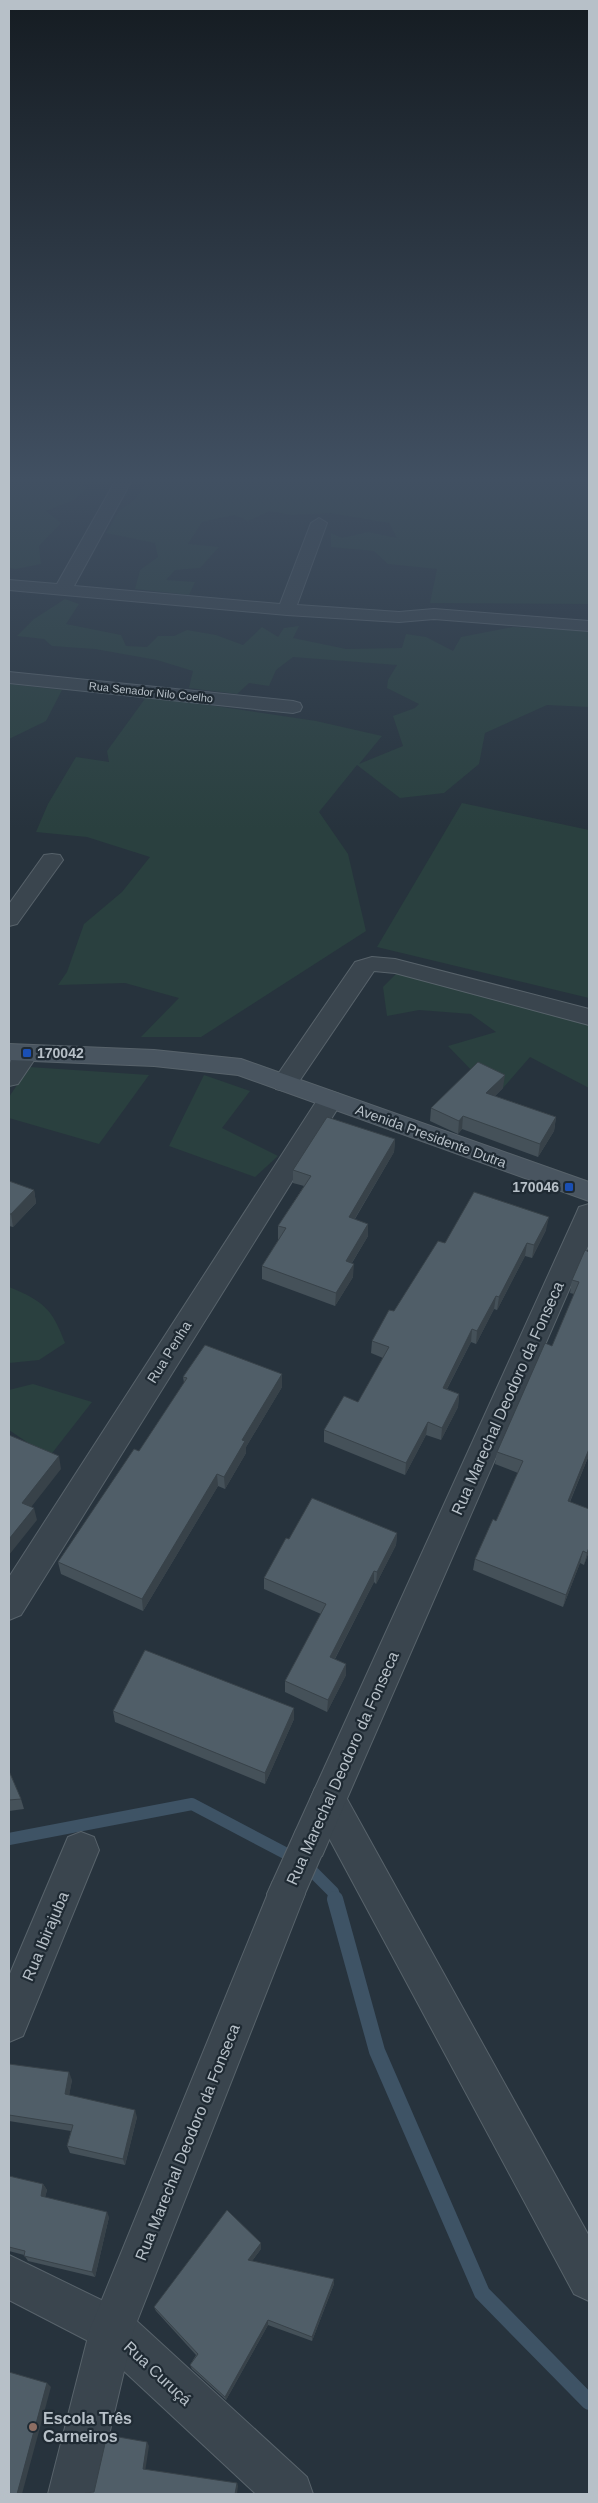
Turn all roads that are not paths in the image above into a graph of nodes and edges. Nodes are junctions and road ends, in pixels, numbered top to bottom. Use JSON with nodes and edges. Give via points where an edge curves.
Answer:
{"nodes":[{"id":1,"x":107,"y":595,"type":"edge"},
{"id":2,"x":293,"y":595,"type":"edge"},
{"id":3,"x":287,"y":610,"type":"junction"},
{"id":4,"x":589,"y":626,"type":"edge"},
{"id":5,"x":9,"y":677,"type":"edge"},
{"id":6,"x":293,"y":707,"type":"dead end"},
{"id":7,"x":52,"y":860,"type":"dead end"},
{"id":8,"x":9,"y":919,"type":"edge"},
{"id":9,"x":589,"y":1017,"type":"edge"},
{"id":10,"x":18,"y":1052,"type":"edge"},
{"id":11,"x":9,"y":1078,"type":"edge"},
{"id":12,"x":285,"y":1084,"type":"junction"},
{"id":13,"x":330,"y":1100,"type":"junction"},
{"id":14,"x":589,"y":1192,"type":"edge"},
{"id":15,"x":589,"y":1214,"type":"edge"},
{"id":16,"x":9,"y":1605,"type":"edge"},
{"id":17,"x":328,"y":1800,"type":"junction"},
{"id":18,"x":81,"y":1850,"type":"dead end"},
{"id":19,"x":9,"y":2022,"type":"edge"},
{"id":20,"x":9,"y":2277,"type":"edge"},
{"id":21,"x":589,"y":2279,"type":"edge"},
{"id":22,"x":112,"y":2329,"type":"junction"},
{"id":23,"x":280,"y":2490,"type":"edge"},
{"id":24,"x":71,"y":2494,"type":"edge"}],
"edges":[{"from":1,"to":3,"type":"street"},
{"from":2,"to":3,"type":"street"},
{"from":3,"to":4,"type":"street","via":[[399,617],[434,614]]},
{"from":5,"to":6,"type":"street","name":"Rua Senador Nilo Coelho"},
{"from":7,"to":8,"type":"street"},
{"from":9,"to":12,"type":"street","via":[[395,966],[372,964],[363,967]]},
{"from":10,"to":11,"type":"street"},
{"from":10,"to":12,"type":"main road","name":"Avenida Presidente Dutra","via":[[189,1059],[241,1067]]},
{"from":12,"to":13,"type":"main road","name":"Avenida Presidente Dutra"},
{"from":13,"to":14,"type":"main road","name":"Avenida Presidente Dutra"},
{"from":13,"to":16,"type":"street","name":"Rua Penha"},
{"from":15,"to":17,"type":"street","name":"Rua Marechal Deodoro da Fonseca"},
{"from":17,"to":21,"type":"street"},
{"from":17,"to":22,"type":"street","name":"Rua Marechal Deodoro da Fonseca","via":[[286,1894]]},
{"from":18,"to":19,"type":"street","name":"Rua Ibirajuba"},
{"from":20,"to":22,"type":"street","name":"Rua Curuçá"},
{"from":22,"to":23,"type":"street","name":"Rua Curuçá"},
{"from":22,"to":24,"type":"street","name":"Rua Marechal Deodoro da Fonseca"}]}
